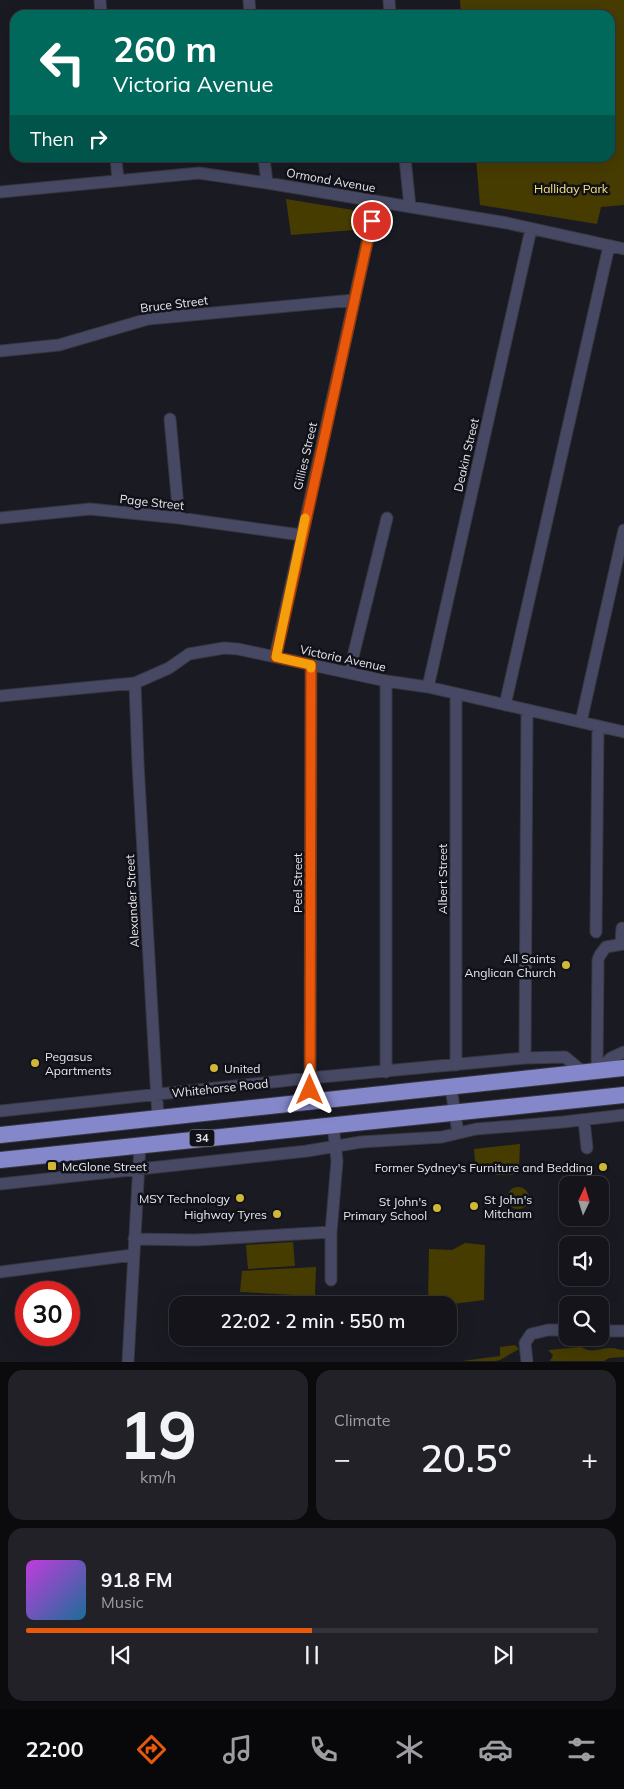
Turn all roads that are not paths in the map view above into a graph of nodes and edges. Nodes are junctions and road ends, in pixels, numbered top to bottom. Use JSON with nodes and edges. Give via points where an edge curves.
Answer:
{"nodes":[{"id":1,"x":116,"y":162,"type":"edge"},
{"id":2,"x":264,"y":162,"type":"edge"},
{"id":3,"x":405,"y":162,"type":"edge"},
{"id":4,"x":118,"y":180,"type":"junction"},
{"id":5,"x":267,"y":183,"type":"junction"},
{"id":6,"x":0,"y":192,"type":"edge"},
{"id":7,"x":376,"y":202,"type":"junction"},
{"id":8,"x":410,"y":207,"type":"junction"},
{"id":9,"x":531,"y":229,"type":"junction"},
{"id":10,"x":609,"y":246,"type":"junction"},
{"id":11,"x":624,"y":249,"type":"edge"},
{"id":12,"x":354,"y":300,"type":"junction"},
{"id":13,"x":0,"y":351,"type":"edge"},
{"id":14,"x":170,"y":419,"type":"dead end"},
{"id":15,"x":0,"y":518,"type":"edge"},
{"id":16,"x":179,"y":518,"type":"junction"},
{"id":17,"x":387,"y":518,"type":"dead end"},
{"id":18,"x":624,"y":530,"type":"edge"},
{"id":19,"x":301,"y":535,"type":"junction"},
{"id":20,"x":276,"y":657,"type":"junction"},
{"id":21,"x":311,"y":665,"type":"junction"},
{"id":22,"x":349,"y":673,"type":"junction"},
{"id":23,"x":386,"y":681,"type":"junction"},
{"id":24,"x":135,"y":683,"type":"junction"},
{"id":25,"x":428,"y":687,"type":"junction"},
{"id":26,"x":456,"y":694,"type":"junction"},
{"id":27,"x":0,"y":696,"type":"edge"},
{"id":28,"x":505,"y":705,"type":"junction"},
{"id":29,"x":527,"y":710,"type":"junction"},
{"id":30,"x":581,"y":722,"type":"junction"},
{"id":31,"x":598,"y":726,"type":"junction"},
{"id":32,"x":624,"y":732,"type":"edge"},
{"id":33,"x":622,"y":928,"type":"dead end"},
{"id":34,"x":596,"y":932,"type":"dead end"},
{"id":35,"x":622,"y":944,"type":"edge"},
{"id":36,"x":624,"y":1052,"type":"edge"},
{"id":37,"x":525,"y":1058,"type":"junction"},
{"id":38,"x":456,"y":1065,"type":"junction"},
{"id":39,"x":624,"y":1068,"type":"edge"},
{"id":40,"x":386,"y":1072,"type":"junction"},
{"id":41,"x":590,"y":1072,"type":"junction"},
{"id":42,"x":310,"y":1078,"type":"junction"},
{"id":43,"x":451,"y":1088,"type":"junction"},
{"id":44,"x":157,"y":1095,"type":"junction"},
{"id":45,"x":624,"y":1096,"type":"edge"},
{"id":46,"x":310,"y":1102,"type":"junction"},
{"id":47,"x":0,"y":1111,"type":"edge"},
{"id":48,"x":454,"y":1113,"type":"junction"},
{"id":49,"x":624,"y":1115,"type":"edge"},
{"id":50,"x":158,"y":1118,"type":"junction"},
{"id":51,"x":584,"y":1120,"type":"junction"},
{"id":52,"x":333,"y":1125,"type":"junction"},
{"id":53,"x":458,"y":1134,"type":"junction"},
{"id":54,"x":0,"y":1135,"type":"edge"},
{"id":55,"x":140,"y":1145,"type":"junction"},
{"id":56,"x":335,"y":1146,"type":"junction"},
{"id":57,"x":587,"y":1148,"type":"dead end"},
{"id":58,"x":0,"y":1160,"type":"edge"},
{"id":59,"x":138,"y":1169,"type":"junction"},
{"id":60,"x":0,"y":1184,"type":"edge"},
{"id":61,"x":331,"y":1232,"type":"junction"},
{"id":62,"x":134,"y":1239,"type":"junction"},
{"id":63,"x":133,"y":1255,"type":"junction"},
{"id":64,"x":0,"y":1272,"type":"edge"},
{"id":65,"x":331,"y":1280,"type":"dead end"},
{"id":66,"x":559,"y":1330,"type":"edge"},
{"id":67,"x":609,"y":1331,"type":"edge"},
{"id":68,"x":624,"y":1331,"type":"edge"},
{"id":69,"x":128,"y":1362,"type":"edge"},
{"id":70,"x":528,"y":1362,"type":"edge"}],
"edges":[{"from":1,"to":4,"type":"street"},
{"from":2,"to":5,"type":"street"},
{"from":3,"to":8,"type":"street"},
{"from":4,"to":5,"type":"street","name":"Ormond Avenue","via":[[199,173]]},
{"from":4,"to":6,"type":"street","name":"Ormond Avenue"},
{"from":5,"to":7,"type":"street","name":"Ormond Avenue"},
{"from":7,"to":8,"type":"street","name":"Ormond Avenue"},
{"from":7,"to":12,"type":"street","name":"Gillies Street"},
{"from":8,"to":9,"type":"street","name":"Ormond Avenue"},
{"from":9,"to":10,"type":"street","name":"Ormond Avenue"},
{"from":9,"to":25,"type":"street","name":"Deakin Street"},
{"from":10,"to":11,"type":"street","name":"Ormond Avenue"},
{"from":10,"to":28,"type":"street"},
{"from":12,"to":13,"type":"street","name":"Bruce Street","via":[[148,319],[59,345]]},
{"from":12,"to":19,"type":"street","name":"Gillies Street"},
{"from":14,"to":16,"type":"street"},
{"from":15,"to":16,"type":"street","name":"Page Street","via":[[90,509]]},
{"from":16,"to":19,"type":"street","name":"Page Street"},
{"from":17,"to":22,"type":"street"},
{"from":18,"to":30,"type":"street"},
{"from":19,"to":20,"type":"street","name":"Gillies Street"},
{"from":20,"to":21,"type":"street","name":"Victoria Avenue"},
{"from":20,"to":24,"type":"street","name":"Victoria Avenue","via":[[224,648],[189,654],[169,668]]},
{"from":21,"to":22,"type":"street","name":"Victoria Avenue"},
{"from":21,"to":42,"type":"street","name":"Peel Street"},
{"from":22,"to":23,"type":"street","name":"Victoria Avenue"},
{"from":23,"to":25,"type":"street","name":"Victoria Avenue"},
{"from":23,"to":40,"type":"street"},
{"from":24,"to":27,"type":"street","name":"Victoria Avenue"},
{"from":24,"to":44,"type":"street","name":"Alexander Street"},
{"from":25,"to":26,"type":"street","name":"Victoria Avenue"},
{"from":26,"to":28,"type":"street","name":"Victoria Avenue"},
{"from":26,"to":38,"type":"street","name":"Albert Street"},
{"from":28,"to":29,"type":"street","name":"Victoria Avenue"},
{"from":29,"to":30,"type":"street","name":"Victoria Avenue"},
{"from":29,"to":37,"type":"street"},
{"from":30,"to":31,"type":"street","name":"Victoria Avenue"},
{"from":31,"to":32,"type":"street","name":"Victoria Avenue"},
{"from":31,"to":34,"type":"street"},
{"from":33,"to":35,"type":"street"},
{"from":35,"to":41,"type":"street","via":[[606,947],[600,955]]},
{"from":36,"to":41,"type":"street"},
{"from":37,"to":38,"type":"street","name":"Whitehorse Road"},
{"from":37,"to":41,"type":"street","name":"Whitehorse Road","via":[[566,1057]]},
{"from":38,"to":40,"type":"street","name":"Whitehorse Road"},
{"from":39,"to":41,"type":"highway","name":"Whitehorse Road","number":"34"},
{"from":40,"to":42,"type":"street","name":"Whitehorse Road"},
{"from":41,"to":43,"type":"highway","name":"Whitehorse Road","number":"34"},
{"from":42,"to":44,"type":"street","name":"Whitehorse Road"},
{"from":42,"to":46,"type":"street","name":"Peel Street"},
{"from":43,"to":46,"type":"highway","name":"Whitehorse Road","number":"34"},
{"from":43,"to":48,"type":"street"},
{"from":44,"to":47,"type":"street","name":"Whitehorse Road"},
{"from":44,"to":50,"type":"street","name":"Alexander Street"},
{"from":45,"to":48,"type":"highway","number":"34"},
{"from":46,"to":50,"type":"highway","name":"Whitehorse Road","number":"34"},
{"from":48,"to":52,"type":"highway","number":"34"},
{"from":48,"to":53,"type":"street"},
{"from":49,"to":51,"type":"street"},
{"from":50,"to":54,"type":"highway","name":"Whitehorse Road","number":"34"},
{"from":51,"to":53,"type":"street","via":[[476,1129]]},
{"from":51,"to":57,"type":"street"},
{"from":52,"to":55,"type":"highway","number":"34"},
{"from":52,"to":56,"type":"street"},
{"from":53,"to":56,"type":"street"},
{"from":55,"to":58,"type":"highway","number":"34"},
{"from":55,"to":59,"type":"street"},
{"from":56,"to":59,"type":"street"},
{"from":56,"to":61,"type":"street","via":[[337,1161]]},
{"from":59,"to":60,"type":"street"},
{"from":59,"to":62,"type":"street"},
{"from":61,"to":62,"type":"street","via":[[196,1240]]},
{"from":61,"to":65,"type":"street"},
{"from":62,"to":63,"type":"street"},
{"from":63,"to":64,"type":"street"},
{"from":63,"to":69,"type":"street"},
{"from":66,"to":70,"type":"street","via":[[533,1333],[526,1340]]},
{"from":67,"to":68,"type":"street"}]}
